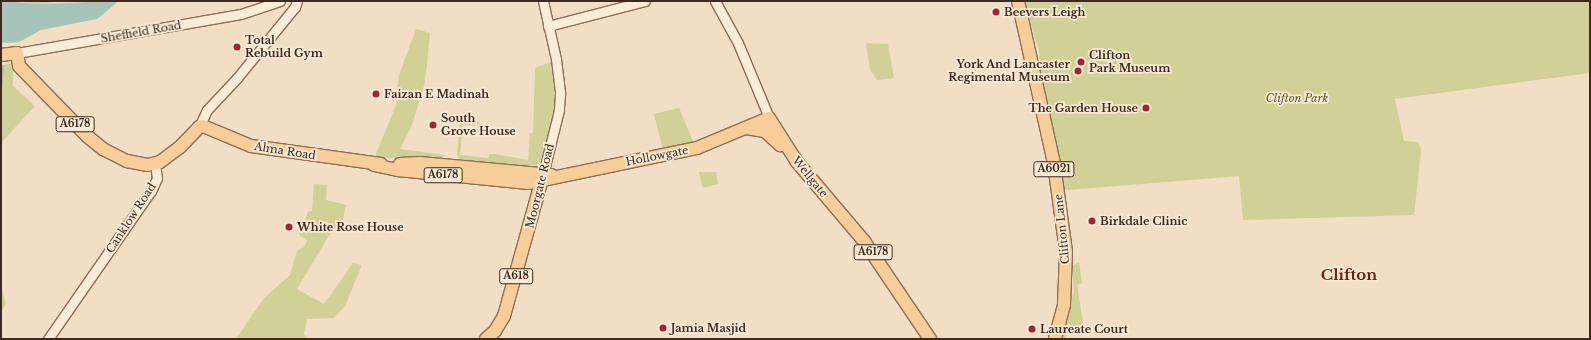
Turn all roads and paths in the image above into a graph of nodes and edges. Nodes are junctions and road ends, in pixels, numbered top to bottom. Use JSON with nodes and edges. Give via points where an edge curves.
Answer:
{"nodes":[{"id":1,"x":280,"y":1,"type":"edge"},
{"id":2,"x":297,"y":1,"type":"edge"},
{"id":3,"x":543,"y":1,"type":"edge"},
{"id":4,"x":645,"y":1,"type":"edge"},
{"id":5,"x":715,"y":1,"type":"edge"},
{"id":6,"x":1018,"y":1,"type":"edge"},
{"id":7,"x":548,"y":26,"type":"junction"},
{"id":8,"x":10,"y":54,"type":"edge"},
{"id":9,"x":769,"y":118,"type":"junction"},
{"id":10,"x":203,"y":127,"type":"junction"},
{"id":11,"x":745,"y":128,"type":"junction"},
{"id":12,"x":797,"y":162,"type":"junction"},
{"id":13,"x":155,"y":164,"type":"junction"},
{"id":14,"x":409,"y":164,"type":"junction"},
{"id":15,"x":374,"y":165,"type":"junction"},
{"id":16,"x":449,"y":166,"type":"junction"},
{"id":17,"x":428,"y":173,"type":"junction"},
{"id":18,"x":479,"y":178,"type":"junction"},
{"id":19,"x":542,"y":178,"type":"junction"},
{"id":20,"x":512,"y":182,"type":"junction"},
{"id":21,"x":534,"y":208,"type":"junction"},
{"id":22,"x":48,"y":339,"type":"edge"},
{"id":23,"x":486,"y":339,"type":"edge"},
{"id":24,"x":930,"y":339,"type":"edge"},
{"id":25,"x":1055,"y":339,"type":"edge"}],
"edges":[{"from":1,"to":8,"type":"street","name":"Sheffield Road","via":[[241,14]]},
{"from":2,"to":10,"type":"street","via":[[295,7],[214,106]]},
{"from":3,"to":7,"type":"street","name":"Moorgate Road"},
{"from":4,"to":7,"type":"street"},
{"from":5,"to":9,"type":"street","name":"Wellgate","via":[[738,43]]},
{"from":6,"to":25,"type":"main road","name":"Clifton Lane","number":"A6021","via":[[1054,164],[1066,252],[1064,305]]},
{"from":7,"to":19,"type":"street","name":"Moorgate Road","via":[[560,94],[559,110]]},
{"from":8,"to":13,"type":"main road","number":"A6178","via":[[97,145],[128,161]]},
{"from":9,"to":11,"type":"main road","name":"Hollowgate","number":"A6178"},
{"from":9,"to":12,"type":"main road","name":"Wellgate","number":"A6178"},
{"from":10,"to":13,"type":"main road","via":[[172,154]]},
{"from":10,"to":15,"type":"main road","name":"Alma Road","number":"A6178","via":[[251,146]]},
{"from":11,"to":12,"type":"main road","number":"A6178","via":[[765,131]]},
{"from":11,"to":19,"type":"main road","name":"Hollowgate","number":"A6178","via":[[697,148]]},
{"from":12,"to":24,"type":"main road","name":"Wellgate","number":"A6178","via":[[864,241]]},
{"from":13,"to":22,"type":"street","name":"Canklow Road","via":[[157,178],[151,191]]},
{"from":14,"to":15,"type":"main road","name":"Alma Road"},
{"from":14,"to":16,"type":"main road","name":"Alma Road"},
{"from":14,"to":17,"type":"main road","number":"A6178","via":[[425,169]]},
{"from":15,"to":17,"type":"main road","name":"Alma Road","number":"A6178"},
{"from":16,"to":18,"type":"main road","number":"A6178","via":[[453,172]]},
{"from":16,"to":19,"type":"main road","name":"Alma Road","number":"A6178"},
{"from":17,"to":18,"type":"main road","name":"Alma Road","number":"A6178"},
{"from":18,"to":20,"type":"main road","name":"Alma Road","number":"A6178"},
{"from":19,"to":20,"type":"main road","name":"Alma Road","number":"A6178"},
{"from":19,"to":21,"type":"main road","name":"Moorgate Road","number":"A618"},
{"from":20,"to":21,"type":"main road","via":[[529,194]]},
{"from":21,"to":23,"type":"main road","name":"Moorgate Road","number":"A618","via":[[504,316],[495,331]]}]}
